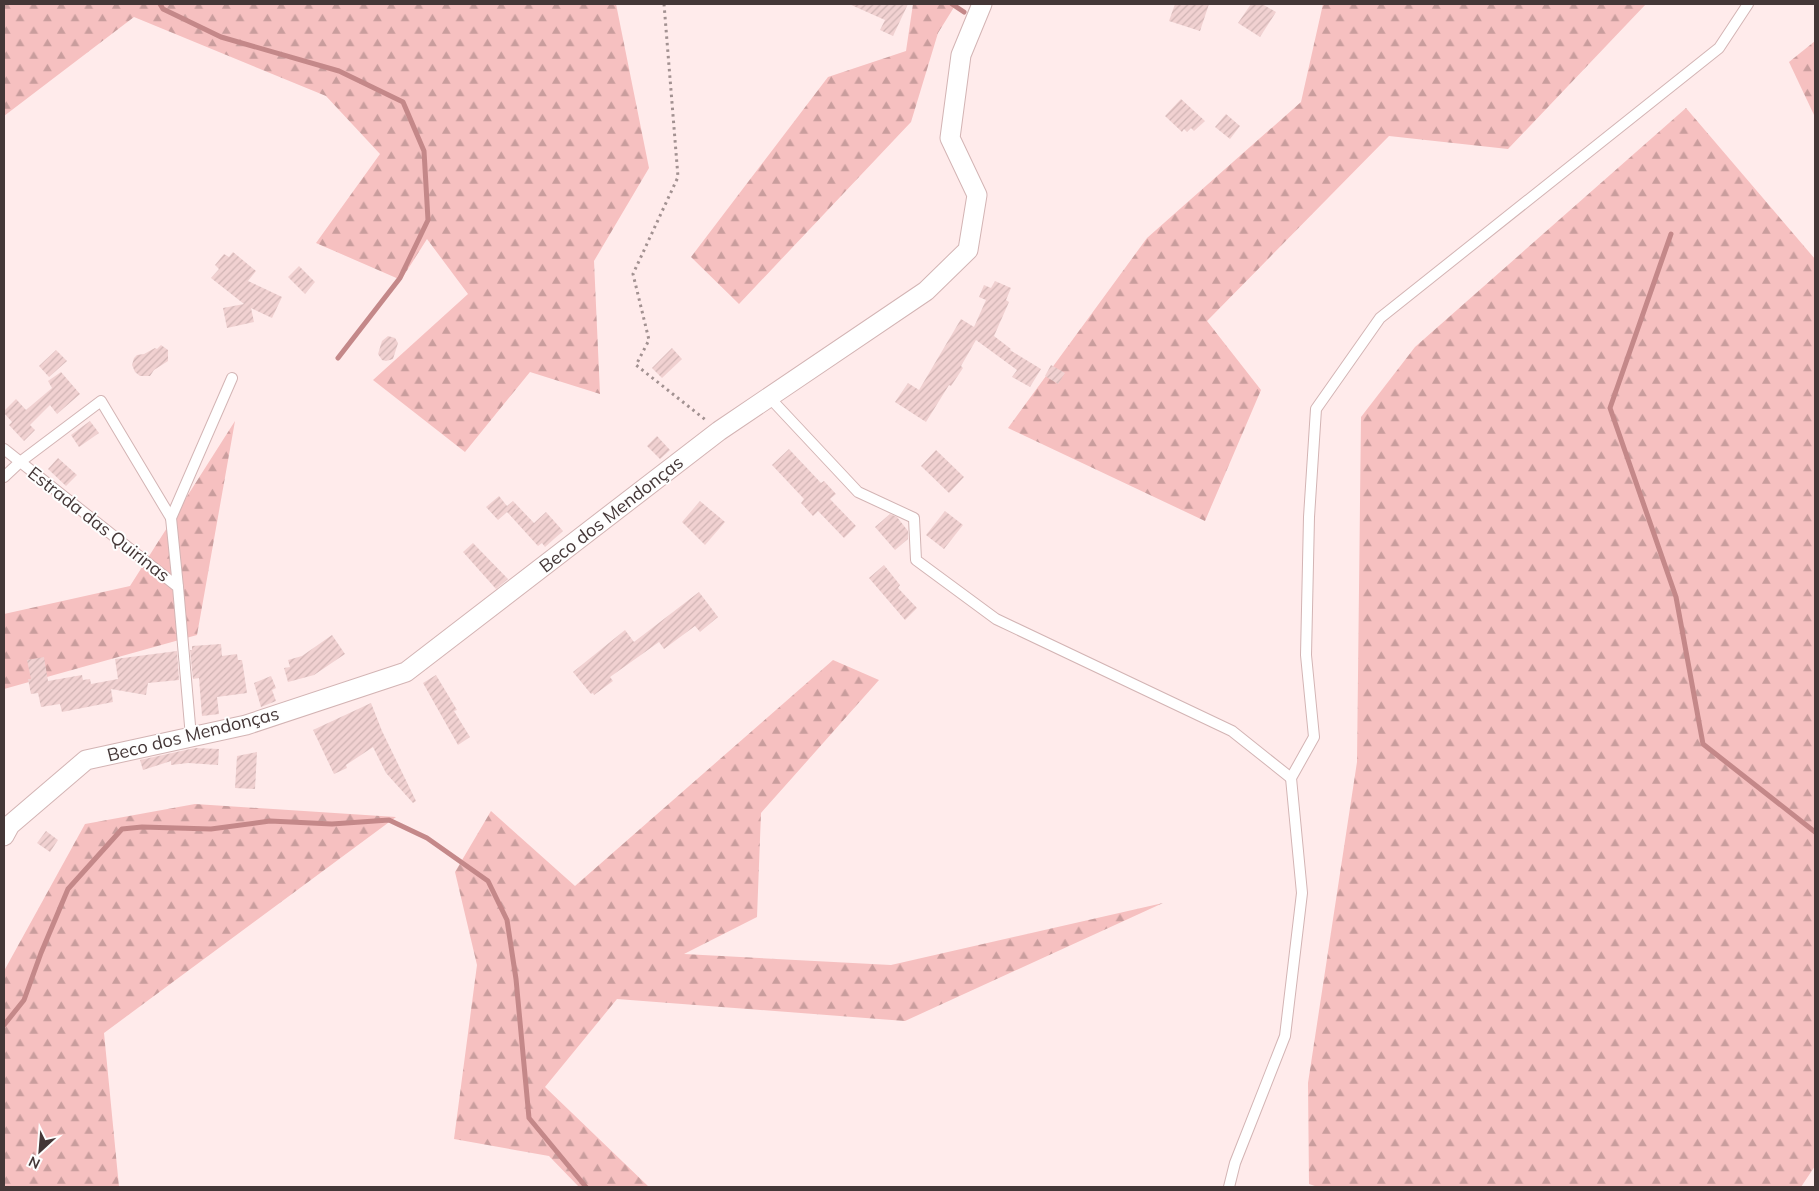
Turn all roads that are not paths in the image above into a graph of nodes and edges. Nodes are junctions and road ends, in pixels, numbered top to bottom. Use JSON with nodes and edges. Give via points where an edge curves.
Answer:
{"nodes":[{"id":1,"x":982,"y":4,"type":"edge"},
{"id":2,"x":1748,"y":4,"type":"edge"},
{"id":3,"x":232,"y":378,"type":"dead end"},
{"id":4,"x":769,"y":397,"type":"junction"},
{"id":5,"x":4,"y":449,"type":"edge"},
{"id":6,"x":20,"y":462,"type":"junction"},
{"id":7,"x":4,"y":477,"type":"edge"},
{"id":8,"x":171,"y":518,"type":"junction"},
{"id":9,"x":178,"y":587,"type":"junction"},
{"id":10,"x":191,"y":737,"type":"junction"},
{"id":11,"x":1291,"y":778,"type":"junction"},
{"id":12,"x":4,"y":836,"type":"edge"},
{"id":13,"x":1229,"y":1187,"type":"edge"}],
"edges":[{"from":1,"to":4,"type":"street","name":"Beco dos Mendonças","via":[[961,55],[950,138],[977,195],[968,250],[926,291]]},
{"from":2,"to":11,"type":"lane","via":[[1719,48],[1380,318],[1316,409],[1309,517],[1306,655],[1314,737]]},
{"from":3,"to":8,"type":"lane","name":"Estrada das Quirinas"},
{"from":4,"to":10,"type":"street","name":"Beco dos Mendonças","via":[[719,430],[406,672],[246,725]]},
{"from":4,"to":11,"type":"lane","via":[[858,492],[914,518],[916,560],[996,619],[1232,731]]},
{"from":5,"to":6,"type":"lane","name":"Estrada das Quirinas"},
{"from":6,"to":7,"type":"lane","name":"Estrada das Quirinas"},
{"from":6,"to":8,"type":"lane","name":"Estrada das Quirinas","via":[[101,401]]},
{"from":6,"to":9,"type":"lane","name":"Estrada das Quirinas"},
{"from":8,"to":9,"type":"lane","name":"Estrada das Quirinas"},
{"from":9,"to":10,"type":"lane","name":"Estrada das Quirinas"},
{"from":10,"to":12,"type":"street","name":"Beco dos Mendonças","via":[[86,760],[10,825]]},
{"from":11,"to":13,"type":"lane","via":[[1302,893],[1285,1036],[1235,1163]]}]}
